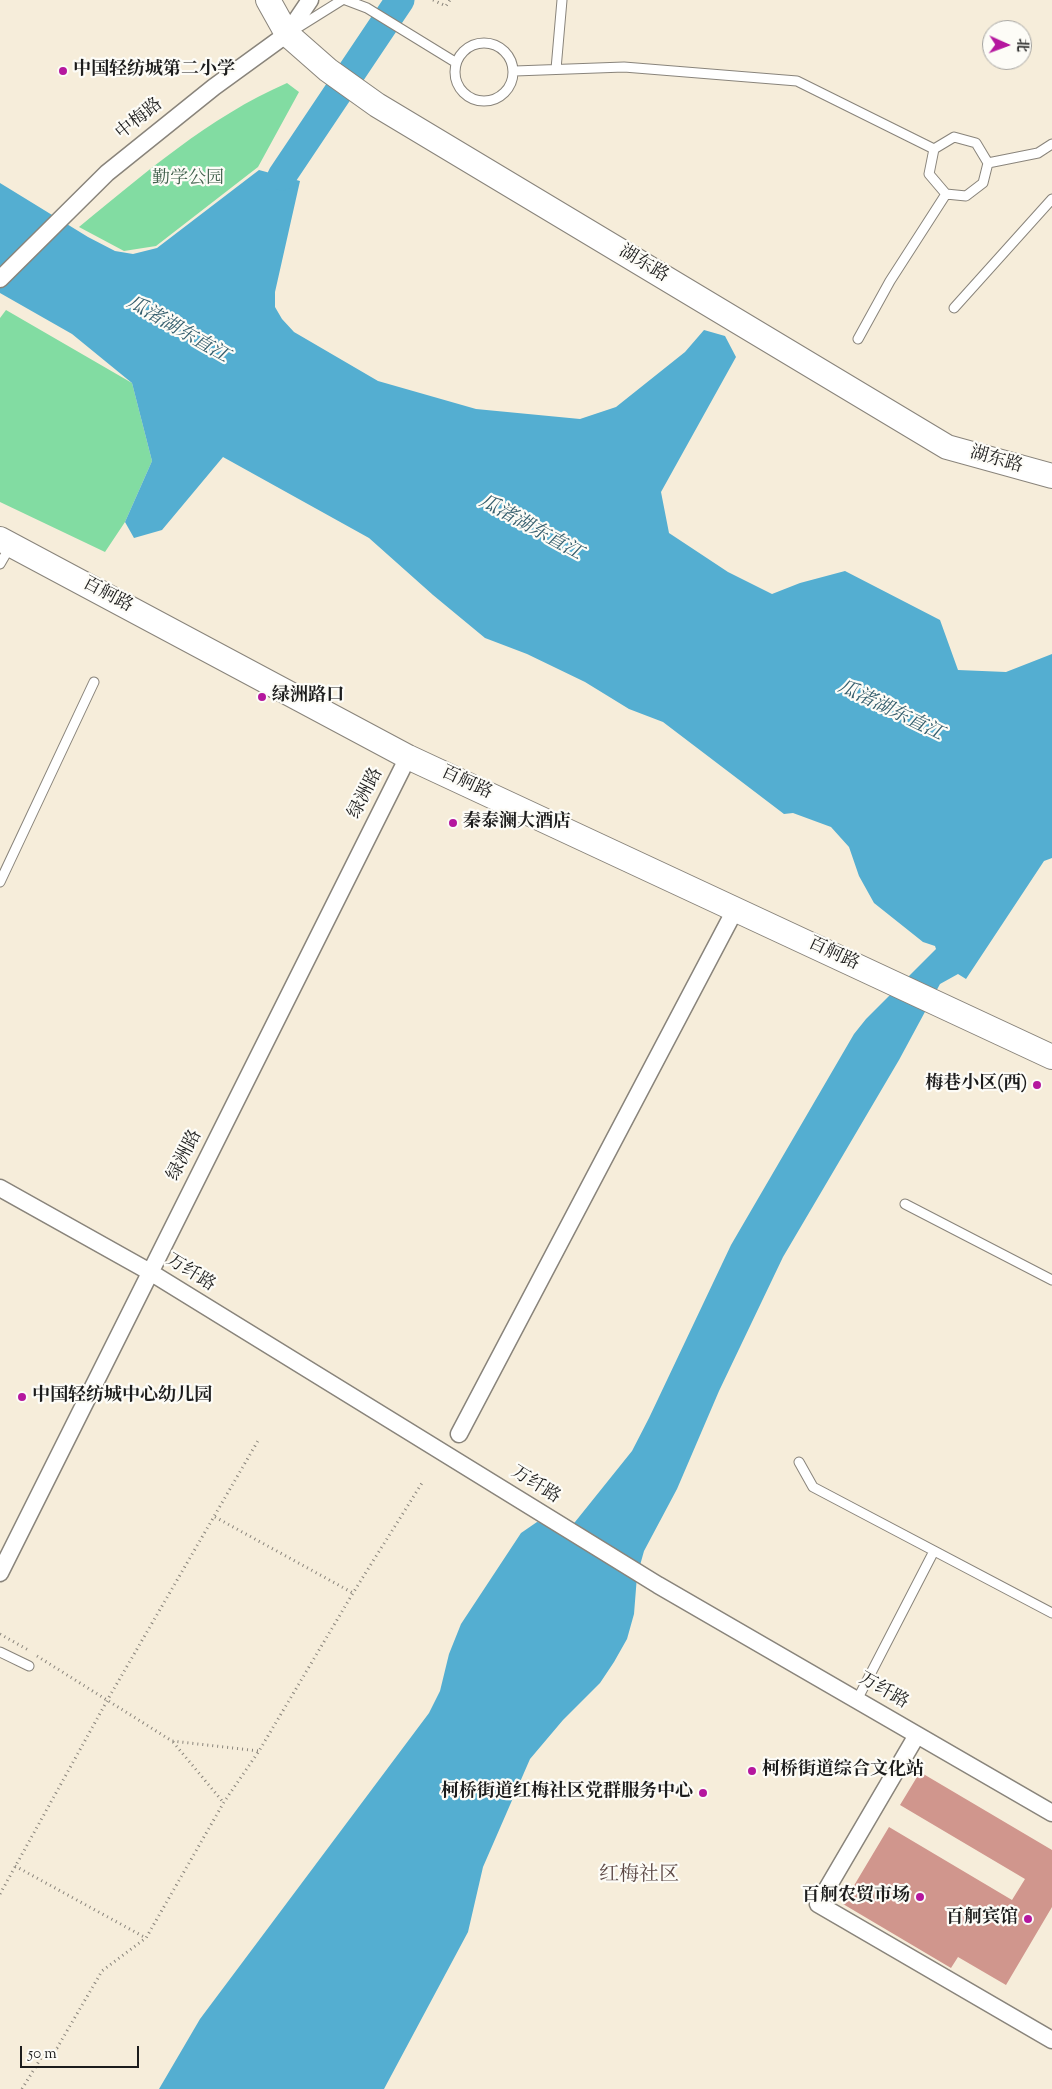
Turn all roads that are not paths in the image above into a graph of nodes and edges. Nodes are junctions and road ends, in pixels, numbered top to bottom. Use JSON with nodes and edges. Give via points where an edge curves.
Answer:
{"nodes":[{"id":1,"x":268,"y":0,"type":"edge"},
{"id":2,"x":310,"y":0,"type":"edge"},
{"id":3,"x":344,"y":0,"type":"edge"},
{"id":4,"x":562,"y":0,"type":"edge"},
{"id":5,"x":288,"y":34,"type":"junction"},
{"id":6,"x":455,"y":62,"type":"junction"},
{"id":7,"x":556,"y":69,"type":"junction"},
{"id":8,"x":515,"y":70,"type":"junction"},
{"id":9,"x":1052,"y":144,"type":"edge"},
{"id":10,"x":934,"y":149,"type":"junction"},
{"id":11,"x":988,"y":162,"type":"junction"},
{"id":12,"x":946,"y":194,"type":"junction"},
{"id":13,"x":1052,"y":199,"type":"edge"},
{"id":14,"x":0,"y":279,"type":"edge"},
{"id":15,"x":954,"y":308,"type":"dead end"},
{"id":16,"x":858,"y":339,"type":"dead end"},
{"id":17,"x":1052,"y":476,"type":"edge"},
{"id":18,"x":4,"y":549,"type":"edge"},
{"id":19,"x":94,"y":682,"type":"dead end"},
{"id":20,"x":408,"y":757,"type":"junction"},
{"id":21,"x":0,"y":882,"type":"edge"},
{"id":22,"x":735,"y":910,"type":"junction"},
{"id":23,"x":1052,"y":1057,"type":"edge"},
{"id":24,"x":0,"y":1188,"type":"edge"},
{"id":25,"x":905,"y":1204,"type":"dead end"},
{"id":26,"x":150,"y":1272,"type":"junction"},
{"id":27,"x":1052,"y":1280,"type":"edge"},
{"id":28,"x":459,"y":1434,"type":"dead end"},
{"id":29,"x":799,"y":1462,"type":"dead end"},
{"id":30,"x":934,"y":1551,"type":"junction"},
{"id":31,"x":0,"y":1573,"type":"edge"},
{"id":32,"x":1052,"y":1613,"type":"edge"},
{"id":33,"x":0,"y":1652,"type":"edge"},
{"id":34,"x":29,"y":1666,"type":"dead end"},
{"id":35,"x":857,"y":1700,"type":"junction"},
{"id":36,"x":917,"y":1735,"type":"junction"},
{"id":37,"x":1052,"y":1813,"type":"edge"},
{"id":38,"x":1052,"y":2040,"type":"edge"}],
"edges":[{"from":1,"to":5,"type":"street","name":"湖东路"},
{"from":2,"to":5,"type":"street","name":"中梅路"},
{"from":3,"to":5,"type":"lane"},
{"from":3,"to":6,"type":"lane","via":[[367,8]]},
{"from":4,"to":7,"type":"lane"},
{"from":5,"to":14,"type":"street","name":"中梅路","via":[[214,87],[107,172]]},
{"from":5,"to":17,"type":"street","name":"湖东路","via":[[328,70],[377,105],[947,447]]},
{"from":6,"to":8,"type":"lane","via":[[468,46],[488,41],[507,51]]},
{"from":6,"to":8,"type":"lane","via":[[456,83],[470,99],[491,102],[509,91]]},
{"from":7,"to":8,"type":"lane"},
{"from":7,"to":10,"type":"lane","via":[[624,67],[797,81]]},
{"from":9,"to":11,"type":"lane","via":[[1038,153]]},
{"from":10,"to":11,"type":"lane","via":[[954,137],[976,143]]},
{"from":10,"to":12,"type":"lane","via":[[929,174]]},
{"from":11,"to":12,"type":"lane","via":[[983,183],[966,196]]},
{"from":12,"to":16,"type":"lane","via":[[890,281]]},
{"from":13,"to":15,"type":"lane"},
{"from":18,"to":20,"type":"street","name":"百舸路"},
{"from":19,"to":21,"type":"lane"},
{"from":20,"to":22,"type":"street","name":"百舸路"},
{"from":20,"to":26,"type":"street","name":"绿洲路"},
{"from":22,"to":23,"type":"street","name":"百舸路"},
{"from":22,"to":28,"type":"street"},
{"from":24,"to":26,"type":"street","name":"万纤路"},
{"from":25,"to":27,"type":"lane"},
{"from":26,"to":31,"type":"street","name":"绿洲路"},
{"from":26,"to":35,"type":"street","name":"万纤路","via":[[658,1585]]},
{"from":29,"to":30,"type":"lane","via":[[813,1487]]},
{"from":30,"to":32,"type":"lane"},
{"from":30,"to":35,"type":"lane"},
{"from":33,"to":34,"type":"lane"},
{"from":35,"to":36,"type":"street","name":"万纤路"},
{"from":36,"to":37,"type":"street","name":"万纤路"},
{"from":36,"to":38,"type":"street","via":[[818,1904]]}]}
